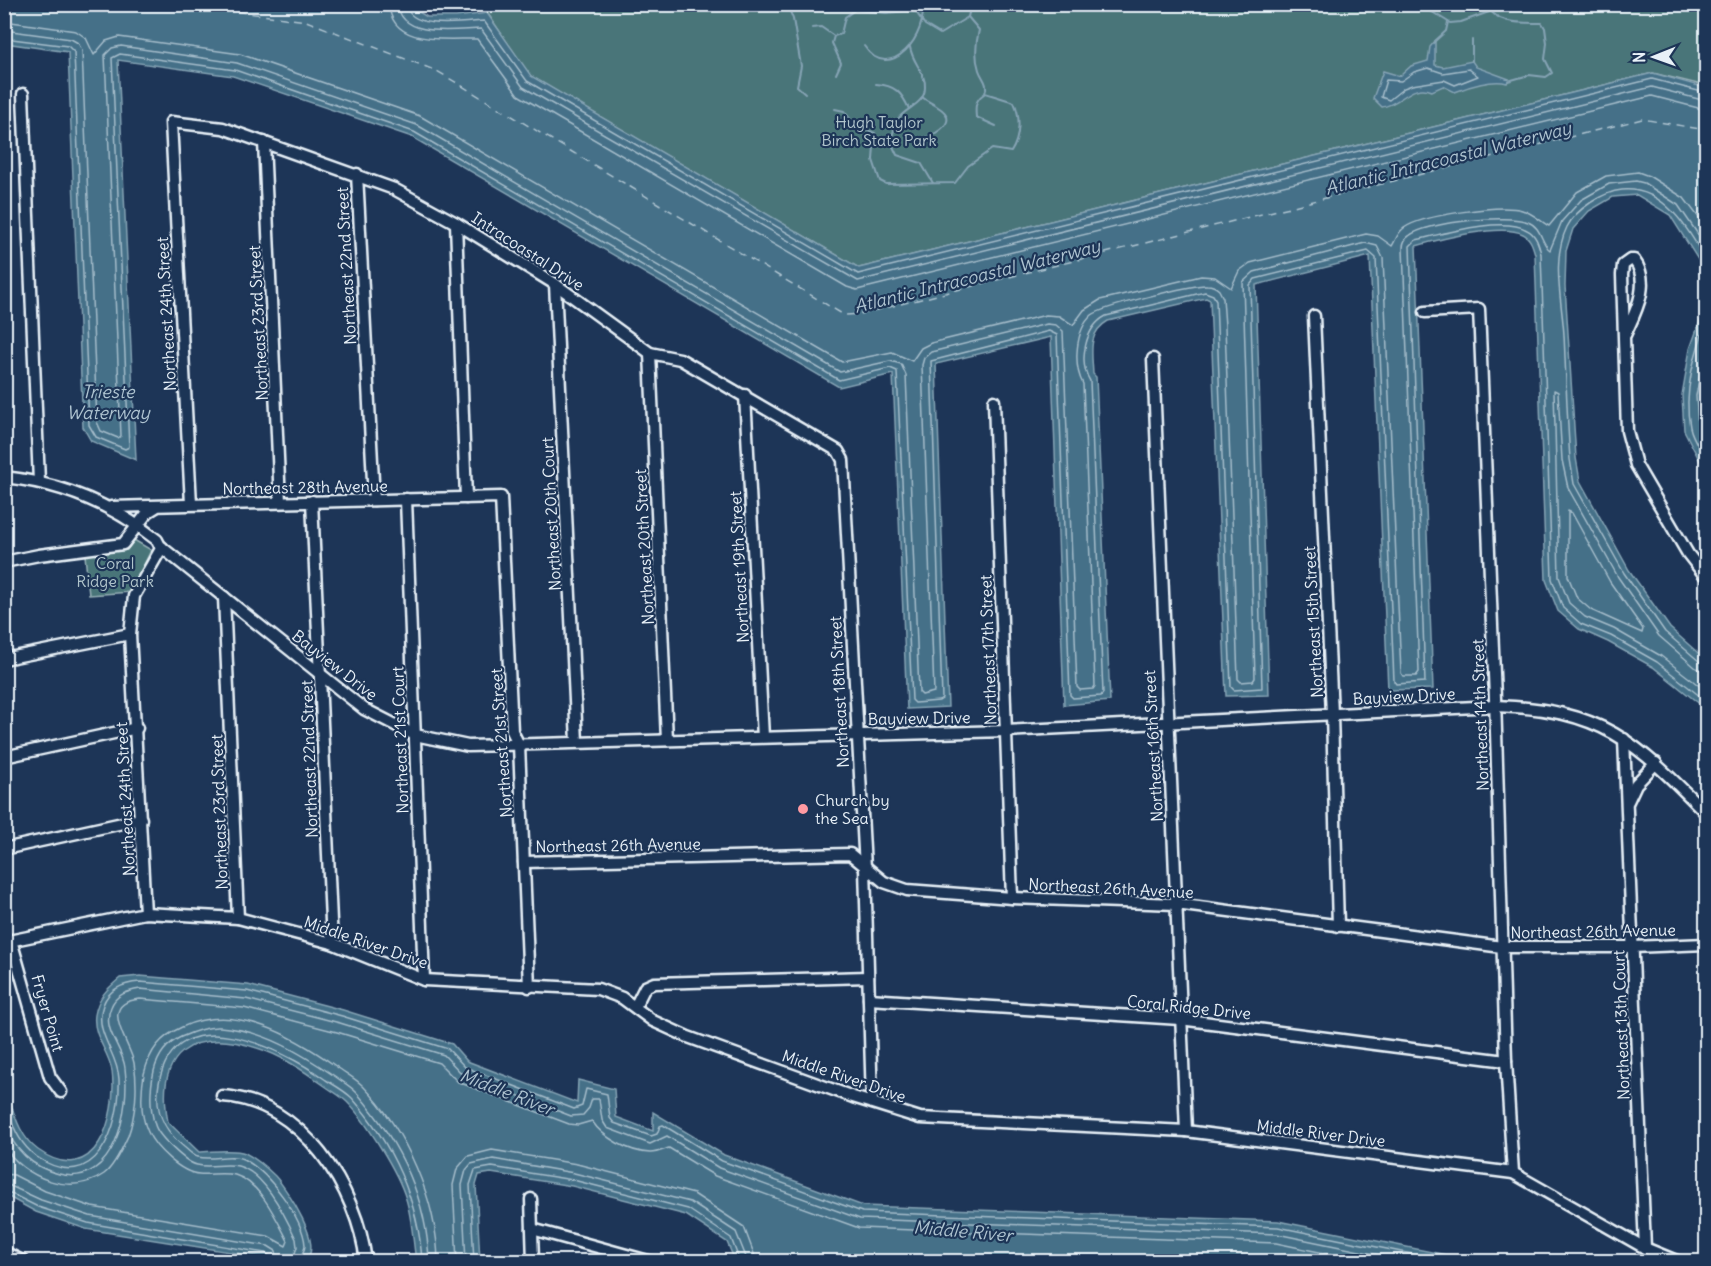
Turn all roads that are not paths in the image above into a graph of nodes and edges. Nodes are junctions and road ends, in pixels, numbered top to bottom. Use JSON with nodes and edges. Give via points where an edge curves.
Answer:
{"nodes":[{"id":1,"x":23,"y":94,"type":"dead end"},
{"id":2,"x":171,"y":122,"type":"joint"},
{"id":3,"x":264,"y":142,"type":"junction"},
{"id":4,"x":357,"y":174,"type":"junction"},
{"id":5,"x":456,"y":223,"type":"junction"},
{"id":6,"x":555,"y":284,"type":"junction"},
{"id":7,"x":1425,"y":312,"type":"dead end"},
{"id":8,"x":1314,"y":316,"type":"dead end"},
{"id":9,"x":1625,"y":335,"type":"junction"},
{"id":10,"x":650,"y":353,"type":"junction"},
{"id":11,"x":1153,"y":358,"type":"dead end"},
{"id":12,"x":745,"y":395,"type":"junction"},
{"id":13,"x":994,"y":401,"type":"dead end"},
{"id":14,"x":843,"y":460,"type":"joint"},
{"id":15,"x":4,"y":477,"type":"edge"},
{"id":16,"x":39,"y":482,"type":"junction"},
{"id":17,"x":501,"y":497,"type":"joint"},
{"id":18,"x":466,"y":498,"type":"junction"},
{"id":19,"x":374,"y":500,"type":"junction"},
{"id":20,"x":406,"y":500,"type":"junction"},
{"id":21,"x":312,"y":501,"type":"junction"},
{"id":22,"x":280,"y":502,"type":"junction"},
{"id":23,"x":191,"y":504,"type":"junction"},
{"id":24,"x":159,"y":505,"type":"junction"},
{"id":25,"x":107,"y":507,"type":"junction"},
{"id":26,"x":136,"y":528,"type":"junction"},
{"id":27,"x":161,"y":547,"type":"junction"},
{"id":28,"x":4,"y":562,"type":"edge"},
{"id":29,"x":1707,"y":577,"type":"edge"},
{"id":30,"x":224,"y":597,"type":"junction"},
{"id":31,"x":130,"y":634,"type":"junction"},
{"id":32,"x":4,"y":659,"type":"edge"},
{"id":33,"x":320,"y":672,"type":"junction"},
{"id":34,"x":1495,"y":706,"type":"junction"},
{"id":35,"x":1332,"y":714,"type":"junction"},
{"id":36,"x":1167,"y":723,"type":"junction"},
{"id":37,"x":136,"y":728,"type":"junction"},
{"id":38,"x":1006,"y":730,"type":"junction"},
{"id":39,"x":856,"y":734,"type":"junction"},
{"id":40,"x":415,"y":735,"type":"junction"},
{"id":41,"x":763,"y":737,"type":"junction"},
{"id":42,"x":1624,"y":739,"type":"junction"},
{"id":43,"x":667,"y":740,"type":"junction"},
{"id":44,"x":577,"y":742,"type":"junction"},
{"id":45,"x":519,"y":745,"type":"junction"},
{"id":46,"x":4,"y":757,"type":"edge"},
{"id":47,"x":1656,"y":763,"type":"junction"},
{"id":48,"x":1628,"y":801,"type":"junction"},
{"id":49,"x":1707,"y":813,"type":"edge"},
{"id":50,"x":141,"y":819,"type":"junction"},
{"id":51,"x":4,"y":849,"type":"edge"},
{"id":52,"x":524,"y":862,"type":"junction"},
{"id":53,"x":865,"y":868,"type":"junction"},
{"id":54,"x":1012,"y":898,"type":"junction"},
{"id":55,"x":1176,"y":904,"type":"junction"},
{"id":56,"x":146,"y":913,"type":"junction"},
{"id":57,"x":238,"y":918,"type":"junction"},
{"id":58,"x":1338,"y":926,"type":"junction"},
{"id":59,"x":8,"y":941,"type":"edge"},
{"id":60,"x":332,"y":943,"type":"junction"},
{"id":61,"x":1707,"y":944,"type":"edge"},
{"id":62,"x":1502,"y":947,"type":"junction"},
{"id":63,"x":1633,"y":947,"type":"junction"},
{"id":64,"x":868,"y":977,"type":"junction"},
{"id":65,"x":424,"y":980,"type":"junction"},
{"id":66,"x":529,"y":987,"type":"junction"},
{"id":67,"x":869,"y":999,"type":"junction"},
{"id":68,"x":635,"y":1007,"type":"junction"},
{"id":69,"x":1180,"y":1019,"type":"junction"},
{"id":70,"x":1506,"y":1061,"type":"junction"},
{"id":71,"x":61,"y":1092,"type":"dead end"},
{"id":72,"x":222,"y":1096,"type":"dead end"},
{"id":73,"x":872,"y":1102,"type":"junction"},
{"id":74,"x":1186,"y":1131,"type":"junction"},
{"id":75,"x":1514,"y":1173,"type":"junction"},
{"id":76,"x":531,"y":1199,"type":"dead end"},
{"id":77,"x":532,"y":1229,"type":"junction"},
{"id":78,"x":1645,"y":1248,"type":"junction"},
{"id":79,"x":4,"y":1252,"type":"edge"},
{"id":80,"x":24,"y":1262,"type":"edge"},
{"id":81,"x":366,"y":1262,"type":"edge"},
{"id":82,"x":533,"y":1262,"type":"edge"},
{"id":83,"x":652,"y":1262,"type":"edge"},
{"id":84,"x":1679,"y":1262,"type":"edge"}],
"edges":[{"from":1,"to":16,"type":"street"},
{"from":2,"to":3,"type":"street","name":"Intracoastal Drive","via":[[223,128]]},
{"from":2,"to":23,"type":"street","name":"Northeast 24th Street"},
{"from":3,"to":4,"type":"street","name":"Intracoastal Drive"},
{"from":3,"to":22,"type":"street","name":"Northeast 23rd Street"},
{"from":4,"to":5,"type":"street","name":"Intracoastal Drive"},
{"from":4,"to":19,"type":"street","name":"Northeast 22nd Street"},
{"from":5,"to":6,"type":"street","name":"Intracoastal Drive"},
{"from":5,"to":18,"type":"street"},
{"from":6,"to":10,"type":"street","name":"Intracoastal Drive"},
{"from":6,"to":44,"type":"street","name":"Northeast 20th Court"},
{"from":7,"to":34,"type":"street","name":"Northeast 14th Street","via":[[1479,309]]},
{"from":8,"to":35,"type":"street","name":"Northeast 15th Street"},
{"from":9,"to":9,"type":"street","via":[[1640,303],[1641,280],[1634,260],[1623,265]]},
{"from":9,"to":29,"type":"street","via":[[1627,431],[1636,465],[1688,554]]},
{"from":10,"to":12,"type":"street","name":"Intracoastal Drive","via":[[680,359]]},
{"from":10,"to":43,"type":"street","name":"Northeast 20th Street"},
{"from":11,"to":36,"type":"street","name":"Northeast 16th Street"},
{"from":12,"to":14,"type":"street","name":"Intracoastal Drive","via":[[838,451]]},
{"from":12,"to":41,"type":"street","name":"Northeast 19th Street"},
{"from":13,"to":38,"type":"street","name":"Northeast 17th Street"},
{"from":14,"to":39,"type":"street","name":"Northeast 18th Street"},
{"from":15,"to":16,"type":"street","name":"Bayview Drive"},
{"from":16,"to":25,"type":"street","name":"Bayview Drive"},
{"from":17,"to":18,"type":"street","name":"Northeast 28th Avenue"},
{"from":17,"to":45,"type":"street","name":"Northeast 21st Street","via":[[512,731]]},
{"from":18,"to":20,"type":"street","name":"Northeast 28th Avenue"},
{"from":19,"to":20,"type":"street","name":"Northeast 28th Avenue"},
{"from":19,"to":21,"type":"street","name":"Northeast 28th Avenue"},
{"from":20,"to":40,"type":"street","name":"Northeast 21st Court"},
{"from":21,"to":22,"type":"street","name":"Northeast 28th Avenue"},
{"from":21,"to":33,"type":"street","name":"Northeast 22nd Street"},
{"from":22,"to":23,"type":"street","name":"Northeast 28th Avenue"},
{"from":23,"to":24,"type":"street","name":"Northeast 28th Avenue"},
{"from":24,"to":25,"type":"street","name":"Northeast 28th Avenue"},
{"from":24,"to":26,"type":"street"},
{"from":25,"to":26,"type":"street","name":"Bayview Drive"},
{"from":26,"to":27,"type":"street","name":"Bayview Drive"},
{"from":26,"to":28,"type":"street","via":[[118,545]]},
{"from":27,"to":30,"type":"street","name":"Bayview Drive"},
{"from":27,"to":31,"type":"street","name":"Northeast 24th Street","via":[[134,596]]},
{"from":30,"to":33,"type":"street","name":"Bayview Drive"},
{"from":30,"to":57,"type":"street","name":"Northeast 23rd Street"},
{"from":31,"to":32,"type":"street"},
{"from":31,"to":37,"type":"street","name":"Northeast 24th Street"},
{"from":33,"to":40,"type":"street","name":"Bayview Drive","via":[[364,709]]},
{"from":33,"to":60,"type":"street","name":"Northeast 22nd Street"},
{"from":34,"to":35,"type":"street","name":"Bayview Drive"},
{"from":34,"to":42,"type":"street","name":"Bayview Drive","via":[[1538,707],[1567,714]]},
{"from":34,"to":62,"type":"street","name":"Northeast 14th Street"},
{"from":35,"to":36,"type":"street","name":"Bayview Drive"},
{"from":35,"to":58,"type":"street","name":"Northeast 15th Street"},
{"from":36,"to":38,"type":"street","name":"Bayview Drive"},
{"from":36,"to":55,"type":"street","name":"Northeast 16th Street"},
{"from":37,"to":46,"type":"street"},
{"from":37,"to":50,"type":"street","name":"Northeast 24th Street"},
{"from":38,"to":39,"type":"street","name":"Bayview Drive"},
{"from":38,"to":54,"type":"street","name":"Northeast 17th Street"},
{"from":39,"to":41,"type":"street","name":"Bayview Drive"},
{"from":39,"to":53,"type":"street","name":"Northeast 18th Street"},
{"from":40,"to":45,"type":"street","name":"Bayview Drive","via":[[468,746]]},
{"from":40,"to":65,"type":"street","name":"Northeast 21st Court"},
{"from":41,"to":43,"type":"street","name":"Bayview Drive"},
{"from":42,"to":47,"type":"street","name":"Bayview Drive"},
{"from":42,"to":48,"type":"street","name":"Northeast 13th Court"},
{"from":43,"to":44,"type":"street","name":"Bayview Drive"},
{"from":44,"to":45,"type":"street","name":"Bayview Drive"},
{"from":45,"to":52,"type":"street","name":"Northeast 21st Street"},
{"from":47,"to":48,"type":"street","via":[[1636,784]]},
{"from":47,"to":49,"type":"street","name":"Bayview Drive"},
{"from":48,"to":63,"type":"street","name":"Northeast 13th Court"},
{"from":50,"to":51,"type":"street"},
{"from":50,"to":56,"type":"street","name":"Northeast 24th Street"},
{"from":52,"to":53,"type":"street","name":"Northeast 26th Avenue","via":[[850,854]]},
{"from":52,"to":66,"type":"street","name":"Northeast 21st Street"},
{"from":53,"to":54,"type":"street","name":"Northeast 26th Avenue","via":[[884,882],[908,890]]},
{"from":53,"to":64,"type":"street","name":"Northeast 18th Street"},
{"from":54,"to":55,"type":"street","name":"Northeast 26th Avenue"},
{"from":55,"to":58,"type":"street","name":"Northeast 26th Avenue"},
{"from":55,"to":69,"type":"street","name":"Northeast 16th Street"},
{"from":56,"to":57,"type":"street","name":"Middle River Drive"},
{"from":56,"to":59,"type":"street","name":"Middle River Drive"},
{"from":57,"to":60,"type":"street","name":"Middle River Drive"},
{"from":58,"to":62,"type":"street","name":"Northeast 26th Avenue"},
{"from":59,"to":71,"type":"street","name":"Fryer Point","via":[[50,1077]]},
{"from":60,"to":65,"type":"street","name":"Middle River Drive"},
{"from":61,"to":63,"type":"street","name":"Northeast 26th Avenue"},
{"from":62,"to":63,"type":"street","name":"Northeast 26th Avenue"},
{"from":62,"to":70,"type":"street","name":"Northeast 14th Street"},
{"from":63,"to":78,"type":"street","name":"Northeast 13th Court"},
{"from":64,"to":67,"type":"street","name":"Northeast 18th Street"},
{"from":64,"to":68,"type":"street","via":[[654,983],[645,987]]},
{"from":65,"to":66,"type":"street","name":"Middle River Drive"},
{"from":66,"to":68,"type":"street","name":"Middle River Drive","via":[[598,989]]},
{"from":67,"to":69,"type":"street","name":"Coral Ridge Drive"},
{"from":67,"to":73,"type":"street","name":"Northeast 18th Street"},
{"from":68,"to":73,"type":"street","name":"Middle River Drive","via":[[653,1021],[688,1037]]},
{"from":69,"to":70,"type":"street","name":"Coral Ridge Drive"},
{"from":69,"to":74,"type":"street","name":"Northeast 16th Street"},
{"from":70,"to":75,"type":"street","name":"Northeast 14th Street"},
{"from":72,"to":81,"type":"street","via":[[243,1097],[267,1107],[306,1135],[346,1189]]},
{"from":73,"to":74,"type":"street","name":"Middle River Drive","via":[[920,1118]]},
{"from":74,"to":75,"type":"street","name":"Middle River Drive"},
{"from":75,"to":78,"type":"street","name":"Middle River Drive"},
{"from":76,"to":77,"type":"street"},
{"from":77,"to":82,"type":"street"},
{"from":77,"to":83,"type":"street"},
{"from":78,"to":84,"type":"street","name":"Middle River Drive"},
{"from":79,"to":80,"type":"street"}]}
